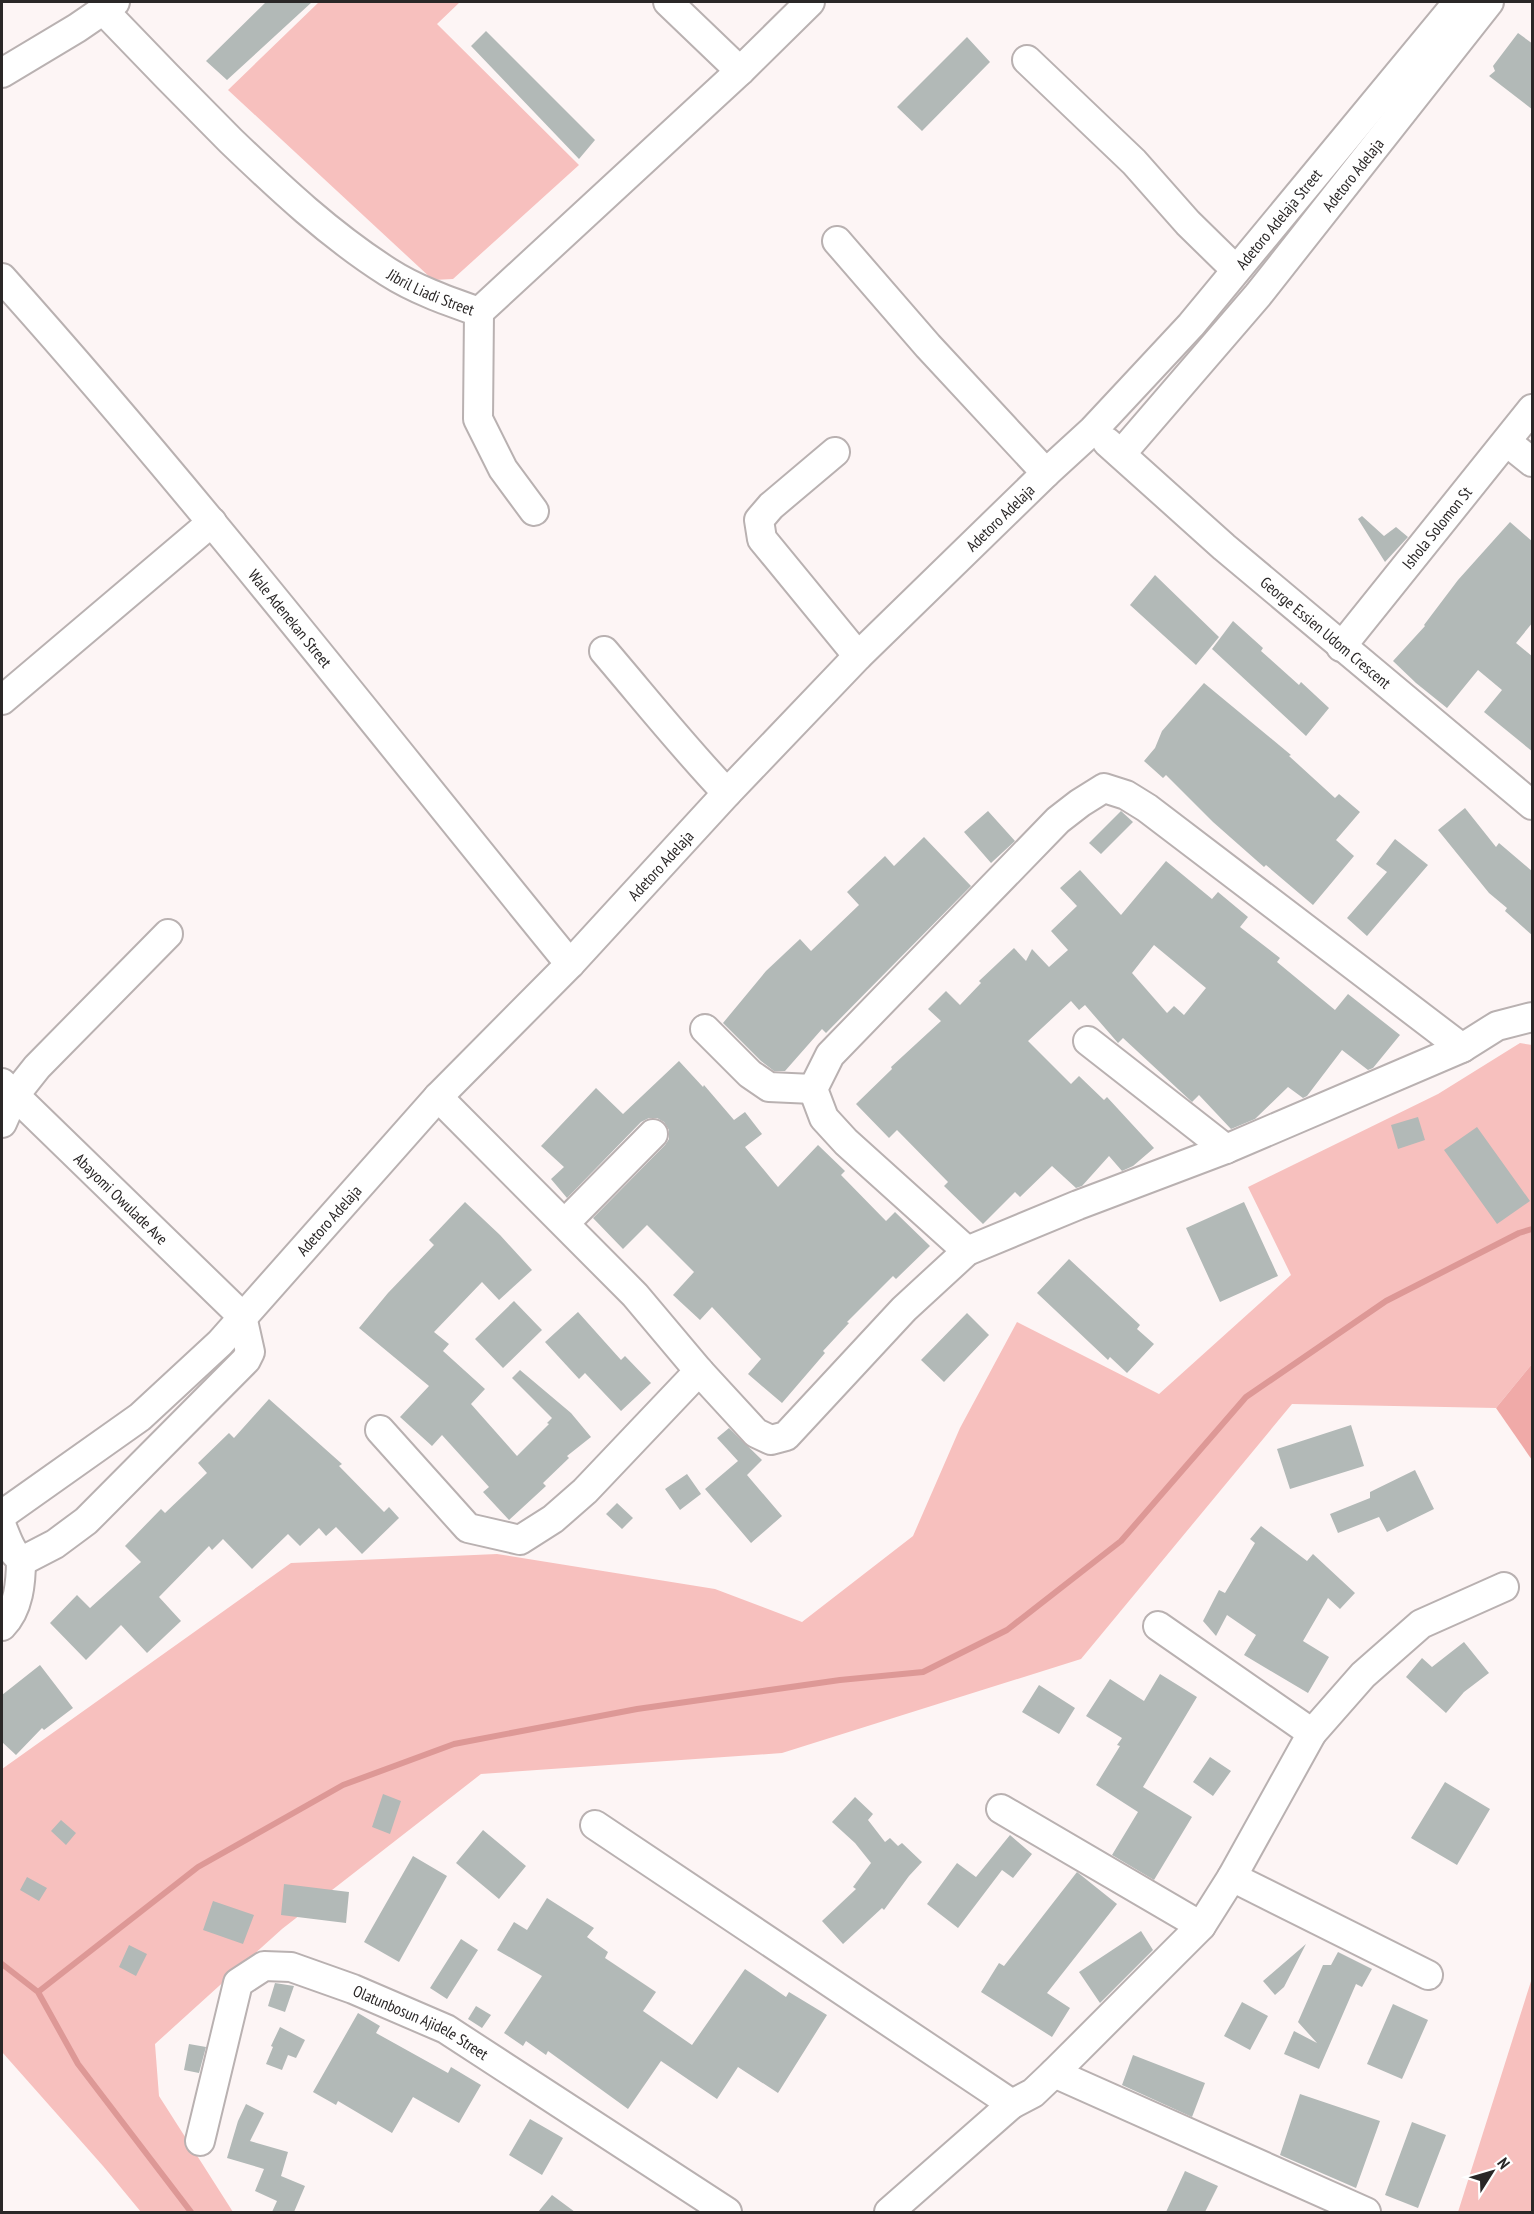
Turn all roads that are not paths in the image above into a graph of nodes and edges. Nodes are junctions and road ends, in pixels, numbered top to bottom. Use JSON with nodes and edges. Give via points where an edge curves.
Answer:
{"nodes":[{"id":1,"x":668,"y":2,"type":"edge"},
{"id":2,"x":810,"y":2,"type":"edge"},
{"id":3,"x":1489,"y":2,"type":"edge"},
{"id":4,"x":110,"y":6,"type":"edge"},
{"id":5,"x":1452,"y":11,"type":"edge"},
{"id":6,"x":1027,"y":60,"type":"dead end"},
{"id":7,"x":740,"y":71,"type":"junction"},
{"id":8,"x":2,"y":73,"type":"edge"},
{"id":9,"x":837,"y":241,"type":"dead end"},
{"id":10,"x":1235,"y":269,"type":"junction"},
{"id":11,"x":2,"y":278,"type":"edge"},
{"id":12,"x":479,"y":312,"type":"junction"},
{"id":13,"x":1533,"y":409,"type":"edge"},
{"id":14,"x":1093,"y":430,"type":"junction"},
{"id":15,"x":1507,"y":442,"type":"junction"},
{"id":16,"x":835,"y":452,"type":"dead end"},
{"id":17,"x":1121,"y":454,"type":"junction"},
{"id":18,"x":1533,"y":462,"type":"edge"},
{"id":19,"x":1046,"y":473,"type":"junction"},
{"id":20,"x":534,"y":511,"type":"dead end"},
{"id":21,"x":212,"y":522,"type":"junction"},
{"id":22,"x":1341,"y":647,"type":"junction"},
{"id":23,"x":604,"y":651,"type":"dead end"},
{"id":24,"x":858,"y":656,"type":"junction"},
{"id":25,"x":2,"y":700,"type":"edge"},
{"id":26,"x":727,"y":793,"type":"junction"},
{"id":27,"x":1533,"y":805,"type":"edge"},
{"id":28,"x":168,"y":934,"type":"dead end"},
{"id":29,"x":570,"y":964,"type":"junction"},
{"id":30,"x":1533,"y":1017,"type":"edge"},
{"id":31,"x":705,"y":1029,"type":"dead end"},
{"id":32,"x":1088,"y":1041,"type":"dead end"},
{"id":33,"x":1462,"y":1048,"type":"junction"},
{"id":34,"x":8,"y":1089,"type":"edge"},
{"id":35,"x":813,"y":1089,"type":"junction"},
{"id":36,"x":438,"y":1097,"type":"junction"},
{"id":37,"x":2,"y":1123,"type":"edge"},
{"id":38,"x":652,"y":1134,"type":"dead end"},
{"id":39,"x":1226,"y":1149,"type":"junction"},
{"id":40,"x":565,"y":1223,"type":"junction"},
{"id":41,"x":967,"y":1251,"type":"junction"},
{"id":42,"x":242,"y":1316,"type":"junction"},
{"id":43,"x":699,"y":1371,"type":"junction"},
{"id":44,"x":380,"y":1430,"type":"dead end"},
{"id":45,"x":2,"y":1519,"type":"edge"},
{"id":46,"x":2,"y":1527,"type":"edge"},
{"id":47,"x":21,"y":1559,"type":"junction"},
{"id":48,"x":1504,"y":1587,"type":"dead end"},
{"id":49,"x":2,"y":1626,"type":"edge"},
{"id":50,"x":1158,"y":1626,"type":"dead end"},
{"id":51,"x":1312,"y":1733,"type":"junction"},
{"id":52,"x":1001,"y":1809,"type":"dead end"},
{"id":53,"x":595,"y":1825,"type":"dead end"},
{"id":54,"x":1232,"y":1877,"type":"junction"},
{"id":55,"x":1201,"y":1926,"type":"junction"},
{"id":56,"x":1428,"y":1975,"type":"dead end"},
{"id":57,"x":1054,"y":2073,"type":"junction"},
{"id":58,"x":1012,"y":2104,"type":"junction"},
{"id":59,"x":200,"y":2141,"type":"dead end"},
{"id":60,"x":727,"y":2212,"type":"edge"},
{"id":61,"x":889,"y":2212,"type":"edge"},
{"id":62,"x":1366,"y":2212,"type":"edge"}],
"edges":[{"from":1,"to":7,"type":"street"},
{"from":2,"to":7,"type":"street","name":"Jibril Liadi Street"},
{"from":3,"to":5,"type":"street","name":"Adetoro Adelaja"},
{"from":4,"to":8,"type":"street"},
{"from":4,"to":12,"type":"street","name":"Jibril Liadi Street","via":[[173,83],[329,230],[389,272],[435,296]]},
{"from":5,"to":10,"type":"street","name":"Adetoro Adelaja Street"},
{"from":5,"to":17,"type":"street","name":"Adetoro Adelaja","via":[[1258,295]]},
{"from":6,"to":10,"type":"street","via":[[1134,162]]},
{"from":7,"to":12,"type":"street","name":"Jibril Liadi Street"},
{"from":9,"to":19,"type":"street"},
{"from":10,"to":14,"type":"street","name":"Adetoro Adelaja Street","via":[[1191,325]]},
{"from":11,"to":21,"type":"street","name":"Wale Adenekan Street"},
{"from":12,"to":20,"type":"street","via":[[478,419],[503,469]]},
{"from":13,"to":15,"type":"street","name":"Ishola Solomon St"},
{"from":14,"to":17,"type":"street","name":"George Essien Udom Crescent"},
{"from":14,"to":19,"type":"street","name":"Adetoro Adelaja"},
{"from":15,"to":18,"type":"street"},
{"from":15,"to":22,"type":"street","name":"Ishola Solomon St"},
{"from":16,"to":24,"type":"street","via":[[759,520],[762,539]]},
{"from":17,"to":22,"type":"street","name":"George Essien Udom Crescent"},
{"from":19,"to":24,"type":"street","name":"Adetoro Adelaja"},
{"from":21,"to":25,"type":"street"},
{"from":21,"to":29,"type":"street","name":"Wale Adenekan Street"},
{"from":22,"to":27,"type":"street","name":"George Essien Udom Crescent"},
{"from":23,"to":26,"type":"street"},
{"from":24,"to":26,"type":"street","name":"Adetoro Adelaja"},
{"from":26,"to":29,"type":"street","name":"Adetoro Adelaja"},
{"from":28,"to":34,"type":"street","via":[[56,1047]]},
{"from":29,"to":36,"type":"street","name":"Adetoro Adelaja"},
{"from":30,"to":33,"type":"street","via":[[1497,1026]]},
{"from":31,"to":35,"type":"street","via":[[750,1074],[769,1087]]},
{"from":32,"to":39,"type":"street"},
{"from":33,"to":35,"type":"street","via":[[1148,808],[1104,788],[1058,820],[830,1055]]},
{"from":33,"to":39,"type":"street"},
{"from":34,"to":37,"type":"street"},
{"from":34,"to":42,"type":"street","name":"Abayomi Owulade Ave"},
{"from":35,"to":41,"type":"street","via":[[824,1118],[846,1142]]},
{"from":36,"to":40,"type":"street"},
{"from":36,"to":42,"type":"street","name":"Adetoro Adelaja"},
{"from":38,"to":40,"type":"street"},
{"from":39,"to":41,"type":"street"},
{"from":40,"to":43,"type":"street","via":[[635,1295]]},
{"from":41,"to":43,"type":"street","via":[[904,1309],[786,1436],[771,1440],[756,1433]]},
{"from":42,"to":45,"type":"street","name":"Adetoro Adelaja","via":[[196,1367],[140,1417],[3,1514]]},
{"from":42,"to":47,"type":"street","via":[[250,1352],[240,1367],[86,1521],[55,1544]]},
{"from":43,"to":44,"type":"street","via":[[585,1491],[553,1519],[520,1540],[468,1528]]},
{"from":46,"to":47,"type":"street","via":[[15,1555]]},
{"from":47,"to":49,"type":"street","via":[[21,1588]]},
{"from":48,"to":51,"type":"street","via":[[1421,1624],[1363,1675]]},
{"from":50,"to":51,"type":"street"},
{"from":51,"to":54,"type":"street"},
{"from":52,"to":55,"type":"street"},
{"from":53,"to":58,"type":"street"},
{"from":54,"to":55,"type":"street"},
{"from":54,"to":56,"type":"street"},
{"from":55,"to":57,"type":"street"},
{"from":57,"to":58,"type":"street","via":[[1033,2093]]},
{"from":57,"to":62,"type":"street"},
{"from":58,"to":61,"type":"street"},
{"from":59,"to":60,"type":"street","name":"Olatunbosun Ajidele Street","via":[[238,1983],[264,1966],[291,1967],[446,2029]]}]}
